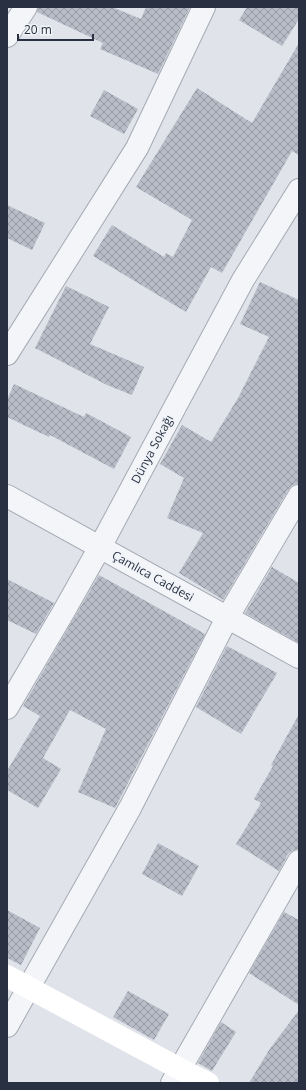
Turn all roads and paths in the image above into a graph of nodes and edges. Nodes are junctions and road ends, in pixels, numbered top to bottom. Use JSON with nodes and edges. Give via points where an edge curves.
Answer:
{"nodes":[{"id":1,"x":26,"y":7,"type":"edge"},
{"id":2,"x":204,"y":7,"type":"edge"},
{"id":3,"x":7,"y":36,"type":"edge"},
{"id":4,"x":299,"y":190,"type":"edge"},
{"id":5,"x":7,"y":354,"type":"edge"},
{"id":6,"x":7,"y":496,"type":"edge"},
{"id":7,"x":299,"y":496,"type":"edge"},
{"id":8,"x":100,"y":547,"type":"junction"},
{"id":9,"x":227,"y":618,"type":"junction"},
{"id":10,"x":299,"y":657,"type":"edge"},
{"id":11,"x":7,"y":708,"type":"edge"},
{"id":12,"x":299,"y":861,"type":"edge"},
{"id":13,"x":7,"y":976,"type":"edge"},
{"id":14,"x":29,"y":988,"type":"junction"},
{"id":15,"x":7,"y":1026,"type":"edge"},
{"id":16,"x":176,"y":1076,"type":"edge"},
{"id":17,"x":208,"y":1083,"type":"edge"}],
"edges":[{"from":1,"to":3,"type":"street"},
{"from":2,"to":5,"type":"street","via":[[136,148]]},
{"from":4,"to":8,"type":"street","name":"Dünya Sokağı","via":[[243,280]]},
{"from":6,"to":8,"type":"street","name":"Çamlıca Caddesi"},
{"from":7,"to":9,"type":"street"},
{"from":8,"to":9,"type":"street","name":"Çamlıca Caddesi"},
{"from":8,"to":11,"type":"street","name":"Dünya Sokağı"},
{"from":9,"to":10,"type":"street","name":"Çamlıca Caddesi"},
{"from":9,"to":14,"type":"street","via":[[130,808]]},
{"from":12,"to":16,"type":"street"},
{"from":13,"to":14,"type":"street"},
{"from":14,"to":15,"type":"street"},
{"from":14,"to":16,"type":"street"},
{"from":16,"to":17,"type":"street"}]}
